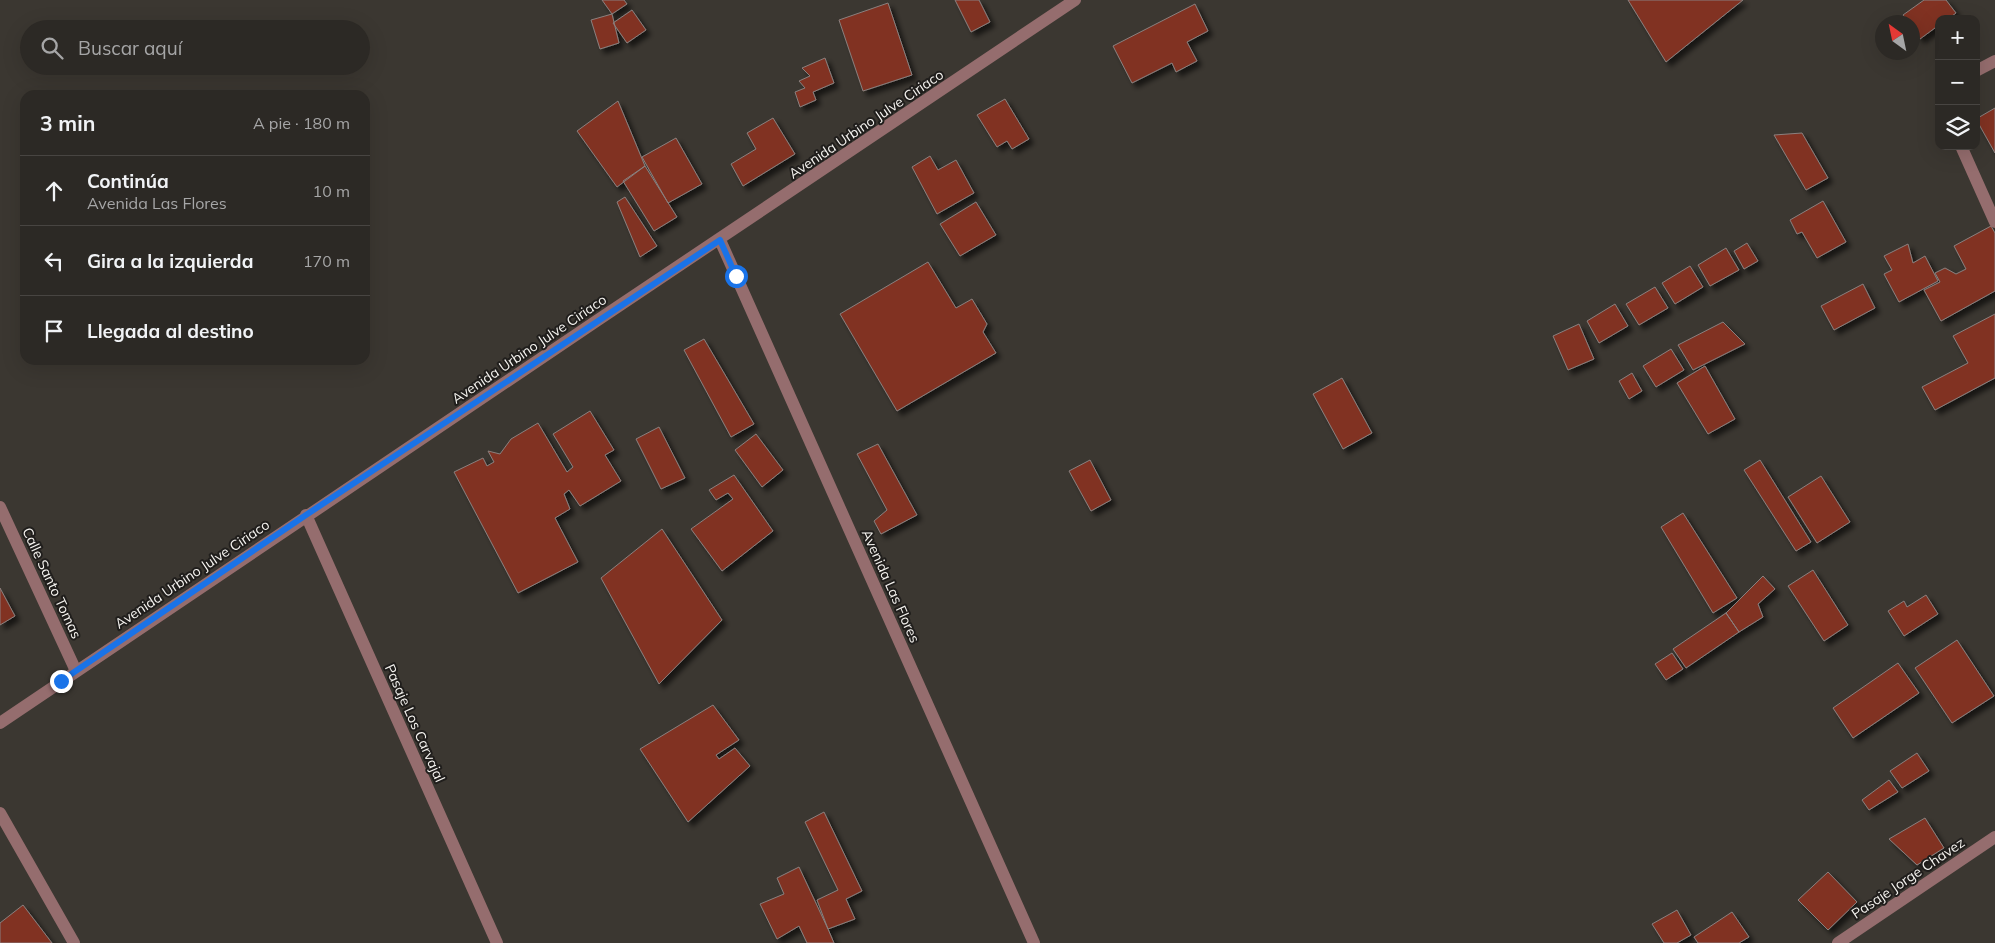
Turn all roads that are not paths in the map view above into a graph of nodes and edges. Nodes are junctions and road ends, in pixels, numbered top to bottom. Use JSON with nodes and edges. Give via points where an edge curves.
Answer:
{"nodes":[{"id":1,"x":1075,"y":0,"type":"edge"},
{"id":2,"x":1995,"y":61,"type":"edge"},
{"id":3,"x":1980,"y":69,"type":"edge"},
{"id":4,"x":1963,"y":150,"type":"edge"},
{"id":5,"x":1995,"y":222,"type":"edge"},
{"id":6,"x":720,"y":240,"type":"junction"},
{"id":7,"x":0,"y":507,"type":"edge"},
{"id":8,"x":306,"y":515,"type":"junction"},
{"id":9,"x":76,"y":671,"type":"junction"},
{"id":10,"x":0,"y":723,"type":"edge"},
{"id":11,"x":0,"y":813,"type":"edge"},
{"id":12,"x":1995,"y":838,"type":"edge"},
{"id":13,"x":74,"y":943,"type":"edge"},
{"id":14,"x":497,"y":943,"type":"edge"},
{"id":15,"x":1034,"y":943,"type":"edge"},
{"id":16,"x":1838,"y":943,"type":"edge"}],
"edges":[{"from":1,"to":6,"type":"street","name":"Avenida Urbino Julve Ciriaco"},
{"from":2,"to":3,"type":"street"},
{"from":4,"to":5,"type":"street"},
{"from":6,"to":8,"type":"street","name":"Avenida Urbino Julve Ciriaco"},
{"from":6,"to":15,"type":"street","name":"Avenida Las Flores"},
{"from":7,"to":9,"type":"street","name":"Calle Santo Tomas"},
{"from":8,"to":9,"type":"street","name":"Avenida Urbino Julve Ciriaco"},
{"from":8,"to":14,"type":"street","name":"Pasaje Los Carvajal"},
{"from":9,"to":10,"type":"street","name":"Avenida Urbino Julve Ciriaco"},
{"from":11,"to":13,"type":"street"},
{"from":12,"to":16,"type":"street","name":"Pasaje Jorge Chavez"}]}
